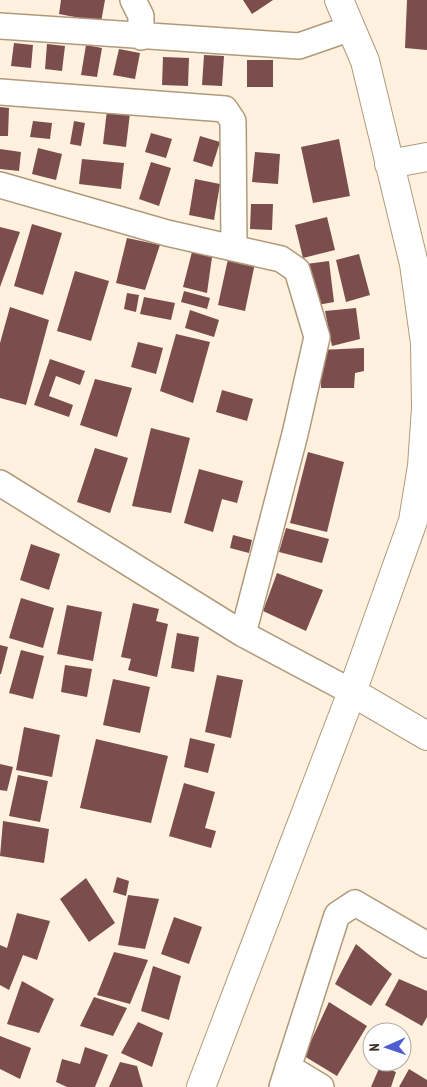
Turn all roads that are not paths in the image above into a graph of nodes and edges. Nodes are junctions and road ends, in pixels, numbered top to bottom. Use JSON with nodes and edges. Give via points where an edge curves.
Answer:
{"nodes":[{"id":1,"x":133,"y":0,"type":"edge"},
{"id":2,"x":339,"y":0,"type":"edge"},
{"id":3,"x":0,"y":26,"type":"edge"},
{"id":4,"x":351,"y":28,"type":"junction"},
{"id":5,"x":141,"y":37,"type":"junction"},
{"id":6,"x":0,"y":92,"type":"edge"},
{"id":7,"x":427,"y":158,"type":"edge"},
{"id":8,"x":389,"y":164,"type":"junction"},
{"id":9,"x":0,"y":185,"type":"edge"},
{"id":10,"x":234,"y":247,"type":"junction"},
{"id":11,"x":0,"y":483,"type":"edge"},
{"id":12,"x":420,"y":522,"type":"edge"},
{"id":13,"x":243,"y":634,"type":"junction"},
{"id":14,"x":352,"y":692,"type":"junction"},
{"id":15,"x":427,"y":736,"type":"edge"},
{"id":16,"x":427,"y":945,"type":"edge"},
{"id":17,"x":285,"y":1077,"type":"edge"},
{"id":18,"x":202,"y":1087,"type":"edge"},
{"id":19,"x":322,"y":1087,"type":"edge"}],
"edges":[{"from":1,"to":5,"type":"street","via":[[141,16]]},
{"from":2,"to":4,"type":"street"},
{"from":3,"to":5,"type":"street"},
{"from":4,"to":5,"type":"street","via":[[299,46]]},
{"from":4,"to":8,"type":"street","via":[[365,61]]},
{"from":6,"to":10,"type":"street","via":[[225,108],[233,121]]},
{"from":7,"to":8,"type":"street"},
{"from":8,"to":12,"type":"street","via":[[414,264],[425,343],[426,408]]},
{"from":9,"to":10,"type":"street","via":[[167,233]]},
{"from":10,"to":13,"type":"street","via":[[281,259],[297,270],[317,337]]},
{"from":11,"to":13,"type":"street"},
{"from":12,"to":14,"type":"street"},
{"from":13,"to":14,"type":"street"},
{"from":14,"to":15,"type":"street"},
{"from":14,"to":18,"type":"street"},
{"from":16,"to":17,"type":"street","via":[[355,903],[337,915]]},
{"from":17,"to":19,"type":"street"}]}
